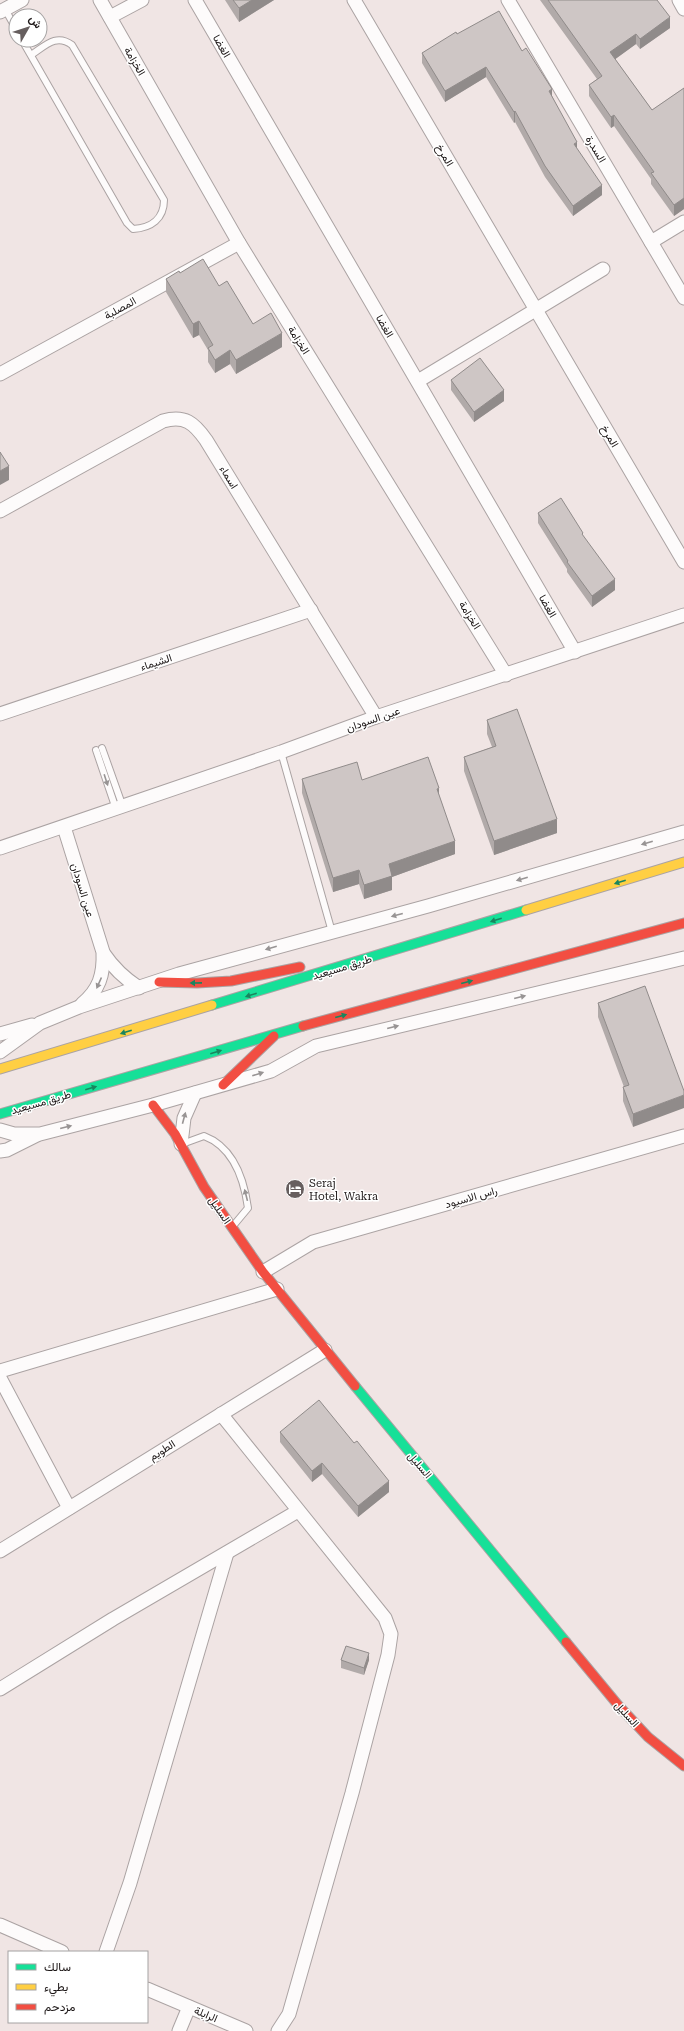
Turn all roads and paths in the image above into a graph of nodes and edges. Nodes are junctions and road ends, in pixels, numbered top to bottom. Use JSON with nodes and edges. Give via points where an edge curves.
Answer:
{"nodes":[{"id":1,"x":22,"y":0,"type":"edge"},
{"id":2,"x":100,"y":0,"type":"edge"},
{"id":3,"x":142,"y":0,"type":"edge"},
{"id":4,"x":196,"y":0,"type":"edge"},
{"id":5,"x":354,"y":0,"type":"edge"},
{"id":6,"x":508,"y":0,"type":"edge"},
{"id":7,"x":679,"y":0,"type":"edge"},
{"id":8,"x":684,"y":9,"type":"edge"},
{"id":9,"x":3,"y":11,"type":"edge"},
{"id":10,"x":110,"y":17,"type":"junction"},
{"id":11,"x":27,"y":48,"type":"edge"},
{"id":12,"x":31,"y":55,"type":"junction"},
{"id":13,"x":684,"y":222,"type":"edge"},
{"id":14,"x":239,"y":242,"type":"junction"},
{"id":15,"x":651,"y":242,"type":"junction"},
{"id":16,"x":603,"y":269,"type":"dead end"},
{"id":17,"x":684,"y":298,"type":"edge"},
{"id":18,"x":536,"y":310,"type":"junction"},
{"id":19,"x":0,"y":374,"type":"edge"},
{"id":20,"x":418,"y":382,"type":"junction"},
{"id":21,"x":0,"y":511,"type":"edge"},
{"id":22,"x":684,"y":562,"type":"edge"},
{"id":23,"x":311,"y":610,"type":"junction"},
{"id":24,"x":684,"y":615,"type":"edge"},
{"id":25,"x":575,"y":652,"type":"junction"},
{"id":26,"x":506,"y":675,"type":"junction"},
{"id":27,"x":0,"y":714,"type":"edge"},
{"id":28,"x":376,"y":717,"type":"junction"},
{"id":29,"x":99,"y":749,"type":"dead end"},
{"id":30,"x":282,"y":752,"type":"junction"},
{"id":31,"x":119,"y":808,"type":"junction"},
{"id":32,"x":64,"y":828,"type":"junction"},
{"id":33,"x":684,"y":832,"type":"edge"},
{"id":34,"x":0,"y":848,"type":"edge"},
{"id":35,"x":684,"y":862,"type":"edge"},
{"id":36,"x":684,"y":923,"type":"edge"},
{"id":37,"x":332,"y":932,"type":"junction"},
{"id":38,"x":414,"y":945,"type":"junction"},
{"id":39,"x":103,"y":952,"type":"junction"},
{"id":40,"x":684,"y":958,"type":"edge"},
{"id":41,"x":159,"y":982,"type":"junction"},
{"id":42,"x":139,"y":988,"type":"junction"},
{"id":43,"x":79,"y":1006,"type":"junction"},
{"id":44,"x":40,"y":1023,"type":"junction"},
{"id":45,"x":277,"y":1033,"type":"junction"},
{"id":46,"x":0,"y":1034,"type":"edge"},
{"id":47,"x":0,"y":1052,"type":"edge"},
{"id":48,"x":0,"y":1070,"type":"edge"},
{"id":49,"x":223,"y":1085,"type":"junction"},
{"id":50,"x":194,"y":1093,"type":"junction"},
{"id":51,"x":153,"y":1105,"type":"junction"},
{"id":52,"x":0,"y":1114,"type":"edge"},
{"id":53,"x":0,"y":1130,"type":"edge"},
{"id":54,"x":40,"y":1134,"type":"junction"},
{"id":55,"x":684,"y":1136,"type":"edge"},
{"id":56,"x":181,"y":1144,"type":"junction"},
{"id":57,"x":0,"y":1151,"type":"edge"},
{"id":58,"x":232,"y":1227,"type":"junction"},
{"id":59,"x":263,"y":1272,"type":"junction"},
{"id":60,"x":277,"y":1289,"type":"junction"},
{"id":61,"x":325,"y":1350,"type":"junction"},
{"id":62,"x":0,"y":1371,"type":"edge"},
{"id":63,"x":0,"y":1378,"type":"edge"},
{"id":64,"x":221,"y":1414,"type":"junction"},
{"id":65,"x":69,"y":1508,"type":"junction"},
{"id":66,"x":298,"y":1511,"type":"junction"},
{"id":67,"x":0,"y":1551,"type":"edge"},
{"id":68,"x":227,"y":1553,"type":"junction"},
{"id":69,"x":0,"y":1689,"type":"edge"},
{"id":70,"x":684,"y":1766,"type":"edge"},
{"id":71,"x":0,"y":1925,"type":"edge"},
{"id":72,"x":60,"y":1951,"type":"edge"},
{"id":73,"x":106,"y":1951,"type":"edge"},
{"id":74,"x":148,"y":1989,"type":"edge"},
{"id":75,"x":189,"y":2007,"type":"junction"},
{"id":76,"x":179,"y":2031,"type":"edge"},
{"id":77,"x":246,"y":2031,"type":"edge"},
{"id":78,"x":278,"y":2031,"type":"edge"}],
"edges":[{"from":1,"to":9,"type":"street"},
{"from":2,"to":10,"type":"street","name":"الخزامة"},
{"from":3,"to":10,"type":"street"},
{"from":4,"to":20,"type":"street","name":"الغضا"},
{"from":5,"to":18,"type":"street","name":"المرخ"},
{"from":6,"to":15,"type":"street","name":"السدرة"},
{"from":7,"to":8,"type":"street"},
{"from":10,"to":14,"type":"street","name":"الخزامة"},
{"from":11,"to":12,"type":"lane"},
{"from":12,"to":12,"type":"lane","via":[[127,223],[133,228],[144,228],[158,220],[164,210],[164,200],[72,45],[64,39],[54,40]]},
{"from":13,"to":15,"type":"street"},
{"from":14,"to":19,"type":"street","name":"المصلبة"},
{"from":14,"to":26,"type":"street","name":"الخزامة"},
{"from":15,"to":17,"type":"street","name":"السدرة"},
{"from":16,"to":18,"type":"street"},
{"from":18,"to":20,"type":"street"},
{"from":18,"to":22,"type":"street","name":"المرخ"},
{"from":20,"to":25,"type":"street","name":"الغضا"},
{"from":21,"to":23,"type":"street","name":"اسماء","via":[[163,421],[175,418],[188,421],[206,440]]},
{"from":23,"to":27,"type":"street","name":"الشيماء"},
{"from":23,"to":28,"type":"street","name":"اسماء"},
{"from":24,"to":25,"type":"street","name":"عين السودان"},
{"from":25,"to":26,"type":"street","name":"عين السودان"},
{"from":26,"to":28,"type":"street","name":"عين السودان"},
{"from":28,"to":30,"type":"street","name":"عين السودان"},
{"from":29,"to":31,"type":"lane"},
{"from":30,"to":31,"type":"street","name":"عين السودان"},
{"from":30,"to":37,"type":"lane"},
{"from":31,"to":32,"type":"street","name":"عين السودان"},
{"from":32,"to":34,"type":"street","name":"عين السودان"},
{"from":32,"to":39,"type":"street","name":"عين السودان"},
{"from":33,"to":37,"type":"street","one_way":true},
{"from":35,"to":38,"type":"main road","name":"طريق مسيعيد","one_way":true},
{"from":45,"to":36,"type":"main road","name":"طريق مسيعيد","one_way":true},
{"from":37,"to":41,"type":"street","one_way":true},
{"from":38,"to":41,"type":"main road","one_way":true,"via":[[231,981]]},
{"from":38,"to":48,"type":"main road","name":"طريق مسيعيد","one_way":true},
{"from":39,"to":42,"type":"street","name":"عين السودان","via":[[116,971]]},
{"from":39,"to":43,"type":"street","name":"عين السودان","one_way":true,"via":[[104,968],[100,983],[91,996]]},
{"from":49,"to":40,"type":"street","one_way":true,"via":[[273,1070],[316,1046]]},
{"from":41,"to":42,"type":"street"},
{"from":42,"to":43,"type":"street"},
{"from":43,"to":44,"type":"street"},
{"from":44,"to":46,"type":"street"},
{"from":44,"to":47,"type":"street"},
{"from":45,"to":49,"type":"main road"},
{"from":52,"to":45,"type":"main road","name":"طريق مسيعيد","one_way":true},
{"from":49,"to":50,"type":"street"},
{"from":50,"to":51,"type":"street"},
{"from":56,"to":50,"type":"street","one_way":true,"via":[[184,1118]]},
{"from":54,"to":51,"type":"street","one_way":true},
{"from":51,"to":56,"type":"main road","name":"السليل"},
{"from":53,"to":54,"type":"street","via":[[14,1134]]},
{"from":54,"to":57,"type":"street","via":[[8,1150]]},
{"from":55,"to":59,"type":"street","name":"راس الاسيود","via":[[313,1242]]},
{"from":56,"to":58,"type":"main road","name":"السليل","via":[[204,1187]]},
{"from":58,"to":56,"type":"lane","one_way":true,"via":[[248,1208],[240,1174],[228,1152],[215,1140],[204,1136]]},
{"from":58,"to":59,"type":"main road","name":"السليل"},
{"from":59,"to":60,"type":"main road","name":"السليل"},
{"from":60,"to":61,"type":"main road","name":"السليل"},
{"from":60,"to":62,"type":"street"},
{"from":61,"to":64,"type":"street","name":"الطويم"},
{"from":61,"to":70,"type":"main road","name":"السليل","via":[[618,1705],[648,1737]]},
{"from":63,"to":65,"type":"street"},
{"from":64,"to":65,"type":"street","name":"الطويم"},
{"from":64,"to":66,"type":"street"},
{"from":65,"to":67,"type":"street","name":"الطويم"},
{"from":66,"to":68,"type":"street"},
{"from":66,"to":78,"type":"street","via":[[385,1618],[390,1634],[388,1655],[352,1793],[289,2014]]},
{"from":68,"to":69,"type":"street"},
{"from":68,"to":73,"type":"street","via":[[130,1883]]},
{"from":71,"to":72,"type":"street"},
{"from":74,"to":75,"type":"street","name":"الرابلة"},
{"from":75,"to":76,"type":"street","name":"الرابلة"},
{"from":75,"to":77,"type":"street","name":"الرابلة"}]}
